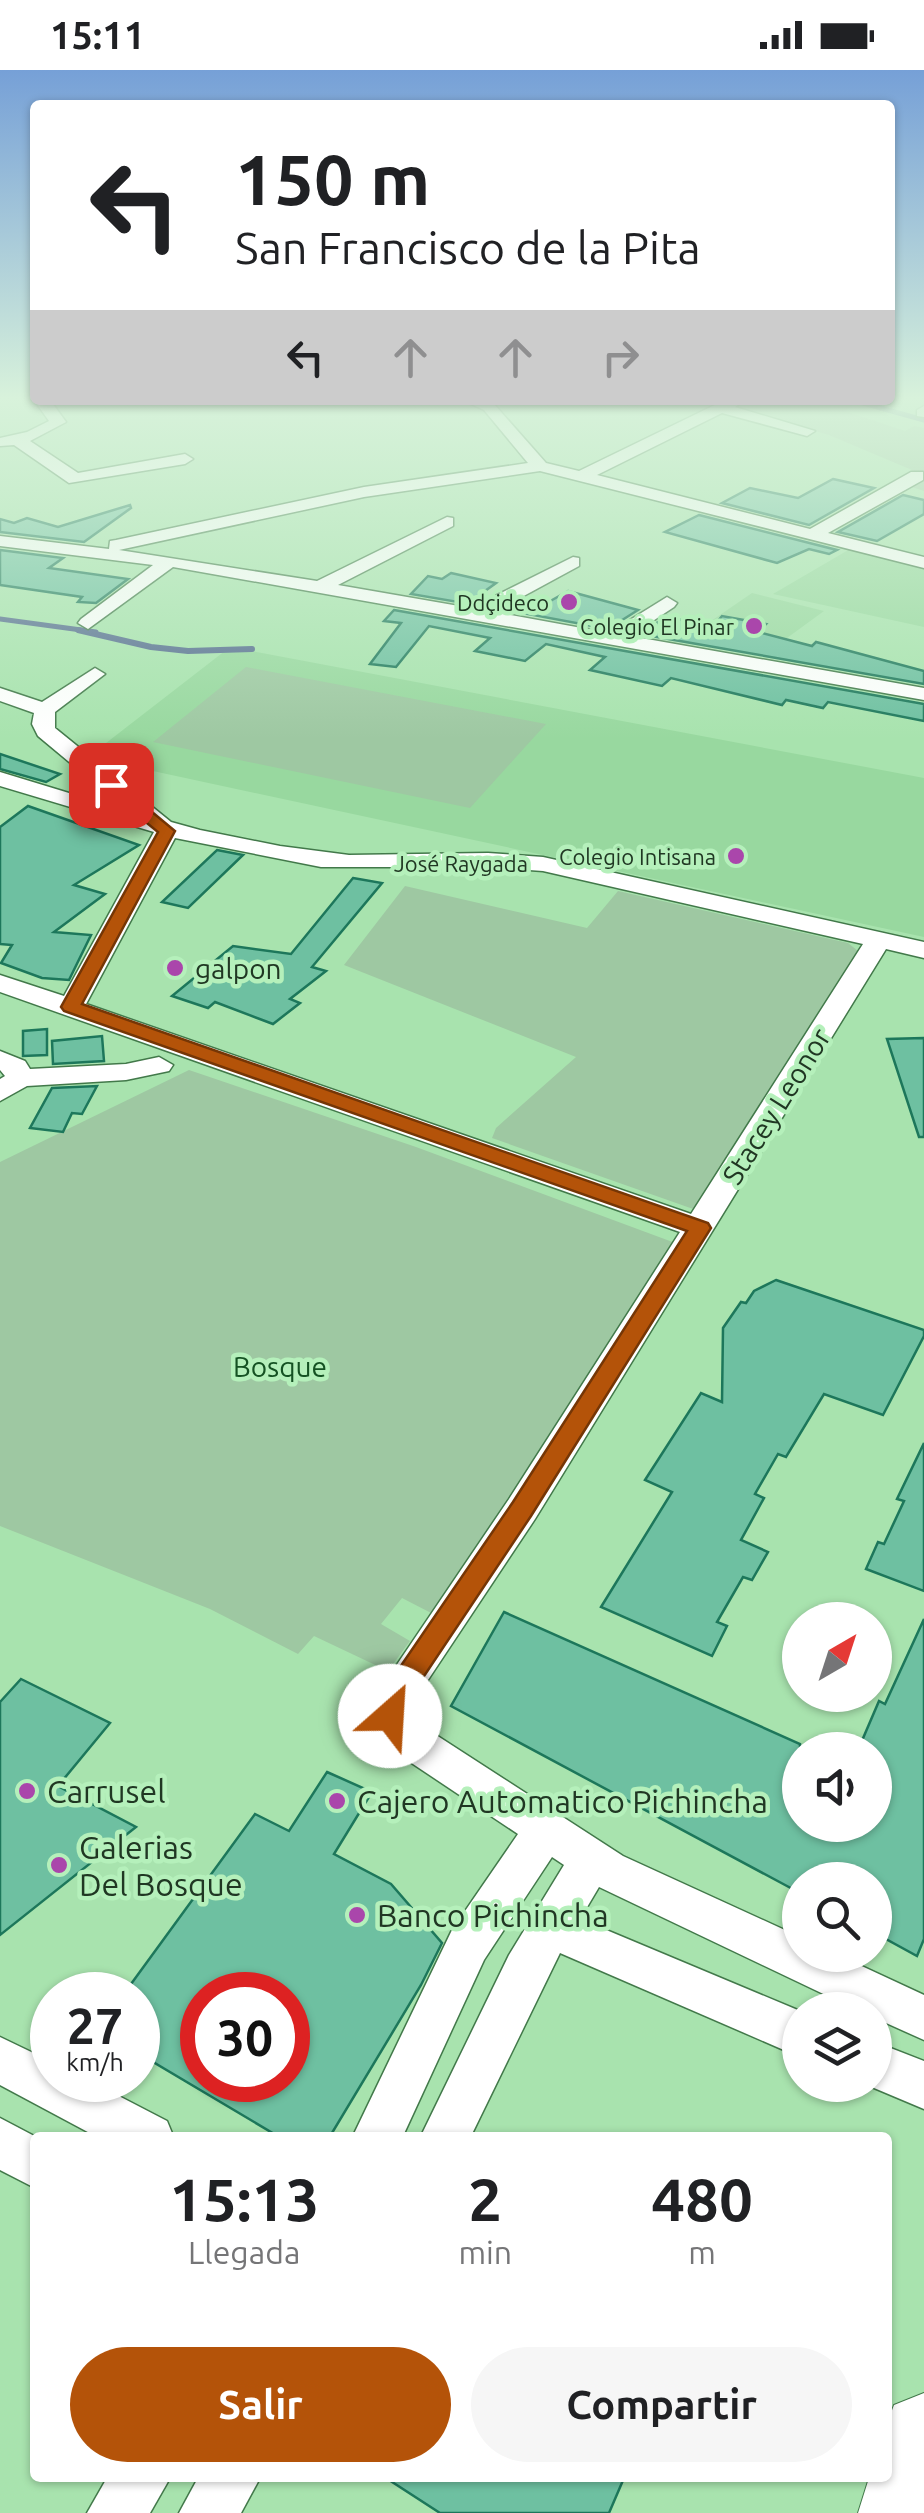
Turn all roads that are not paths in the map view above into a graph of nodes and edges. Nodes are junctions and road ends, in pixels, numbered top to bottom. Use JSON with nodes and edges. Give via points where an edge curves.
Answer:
{"nodes":[{"id":1,"x":275,"y":511,"type":"edge"},
{"id":2,"x":716,"y":511,"type":"edge"},
{"id":3,"x":852,"y":511,"type":"edge"},
{"id":4,"x":447,"y":522,"type":"dead end"},
{"id":5,"x":811,"y":536,"type":"junction"},
{"id":6,"x":0,"y":541,"type":"edge"},
{"id":7,"x":92,"y":550,"type":"junction"},
{"id":8,"x":169,"y":561,"type":"junction"},
{"id":9,"x":573,"y":562,"type":"dead end"},
{"id":10,"x":924,"y":563,"type":"edge"},
{"id":11,"x":320,"y":586,"type":"junction"},
{"id":12,"x":667,"y":603,"type":"dead end"},
{"id":13,"x":487,"y":616,"type":"junction"},
{"id":14,"x":88,"y":623,"type":"dead end"},
{"id":15,"x":614,"y":638,"type":"junction"},
{"id":16,"x":95,"y":674,"type":"dead end"},
{"id":17,"x":0,"y":694,"type":"edge"},
{"id":18,"x":924,"y":694,"type":"edge"},
{"id":19,"x":45,"y":710,"type":"junction"},
{"id":20,"x":0,"y":778,"type":"edge"},
{"id":21,"x":167,"y":831,"type":"junction"},
{"id":22,"x":880,"y":939,"type":"junction"},
{"id":23,"x":924,"y":950,"type":"edge"},
{"id":24,"x":0,"y":983,"type":"edge"},
{"id":25,"x":71,"y":1007,"type":"junction"},
{"id":26,"x":159,"y":1065,"type":"dead end"},
{"id":27,"x":6,"y":1077,"type":"edge"},
{"id":28,"x":700,"y":1228,"type":"junction"},
{"id":29,"x":546,"y":1830,"type":"junction"},
{"id":30,"x":592,"y":1859,"type":"junction"},
{"id":31,"x":552,"y":1928,"type":"junction"},
{"id":32,"x":924,"y":2018,"type":"edge"},
{"id":33,"x":782,"y":2026,"type":"edge"},
{"id":34,"x":0,"y":2060,"type":"edge"},
{"id":35,"x":892,"y":2071,"type":"edge"},
{"id":36,"x":924,"y":2085,"type":"edge"},
{"id":37,"x":138,"y":2132,"type":"edge"},
{"id":38,"x":379,"y":2132,"type":"edge"},
{"id":39,"x":447,"y":2132,"type":"edge"},
{"id":40,"x":0,"y":2143,"type":"edge"},
{"id":41,"x":30,"y":2160,"type":"edge"},
{"id":42,"x":924,"y":2436,"type":"edge"},
{"id":43,"x":139,"y":2482,"type":"edge"},
{"id":44,"x":229,"y":2482,"type":"edge"},
{"id":45,"x":115,"y":2513,"type":"edge"},
{"id":46,"x":208,"y":2513,"type":"edge"},
{"id":47,"x":901,"y":2513,"type":"edge"}],
"edges":[{"from":1,"to":7,"type":"street"},
{"from":2,"to":5,"type":"street"},
{"from":3,"to":5,"type":"street"},
{"from":4,"to":11,"type":"street"},
{"from":5,"to":10,"type":"street"},
{"from":6,"to":7,"type":"street"},
{"from":7,"to":8,"type":"street"},
{"from":8,"to":11,"type":"street"},
{"from":8,"to":14,"type":"street"},
{"from":9,"to":13,"type":"street","via":[[500,601]]},
{"from":11,"to":13,"type":"street"},
{"from":12,"to":15,"type":"street"},
{"from":13,"to":15,"type":"street"},
{"from":15,"to":18,"type":"street"},
{"from":16,"to":19,"type":"street"},
{"from":17,"to":19,"type":"street"},
{"from":19,"to":21,"type":"street","via":[[46,731]]},
{"from":20,"to":21,"type":"street","name":"José Raygada"},
{"from":21,"to":22,"type":"street","name":"José Raygada","via":[[336,861],[556,866]]},
{"from":21,"to":25,"type":"street"},
{"from":22,"to":23,"type":"street","name":"José Raygada"},
{"from":22,"to":28,"type":"street","name":"Stacey Leonor"},
{"from":24,"to":25,"type":"street"},
{"from":25,"to":28,"type":"street"},
{"from":26,"to":27,"type":"street"},
{"from":28,"to":29,"type":"street","name":"Stacey Leonor","via":[[395,1697],[390,1716],[402,1734]]},
{"from":29,"to":30,"type":"street"},
{"from":29,"to":38,"type":"street","via":[[468,1945]]},
{"from":30,"to":31,"type":"street"},
{"from":30,"to":32,"type":"street"},
{"from":31,"to":33,"type":"street"},
{"from":31,"to":39,"type":"street"},
{"from":34,"to":37,"type":"street"},
{"from":35,"to":36,"type":"street"},
{"from":40,"to":41,"type":"street"},
{"from":42,"to":47,"type":"main road"},
{"from":43,"to":45,"type":"street"},
{"from":44,"to":46,"type":"street"}]}
